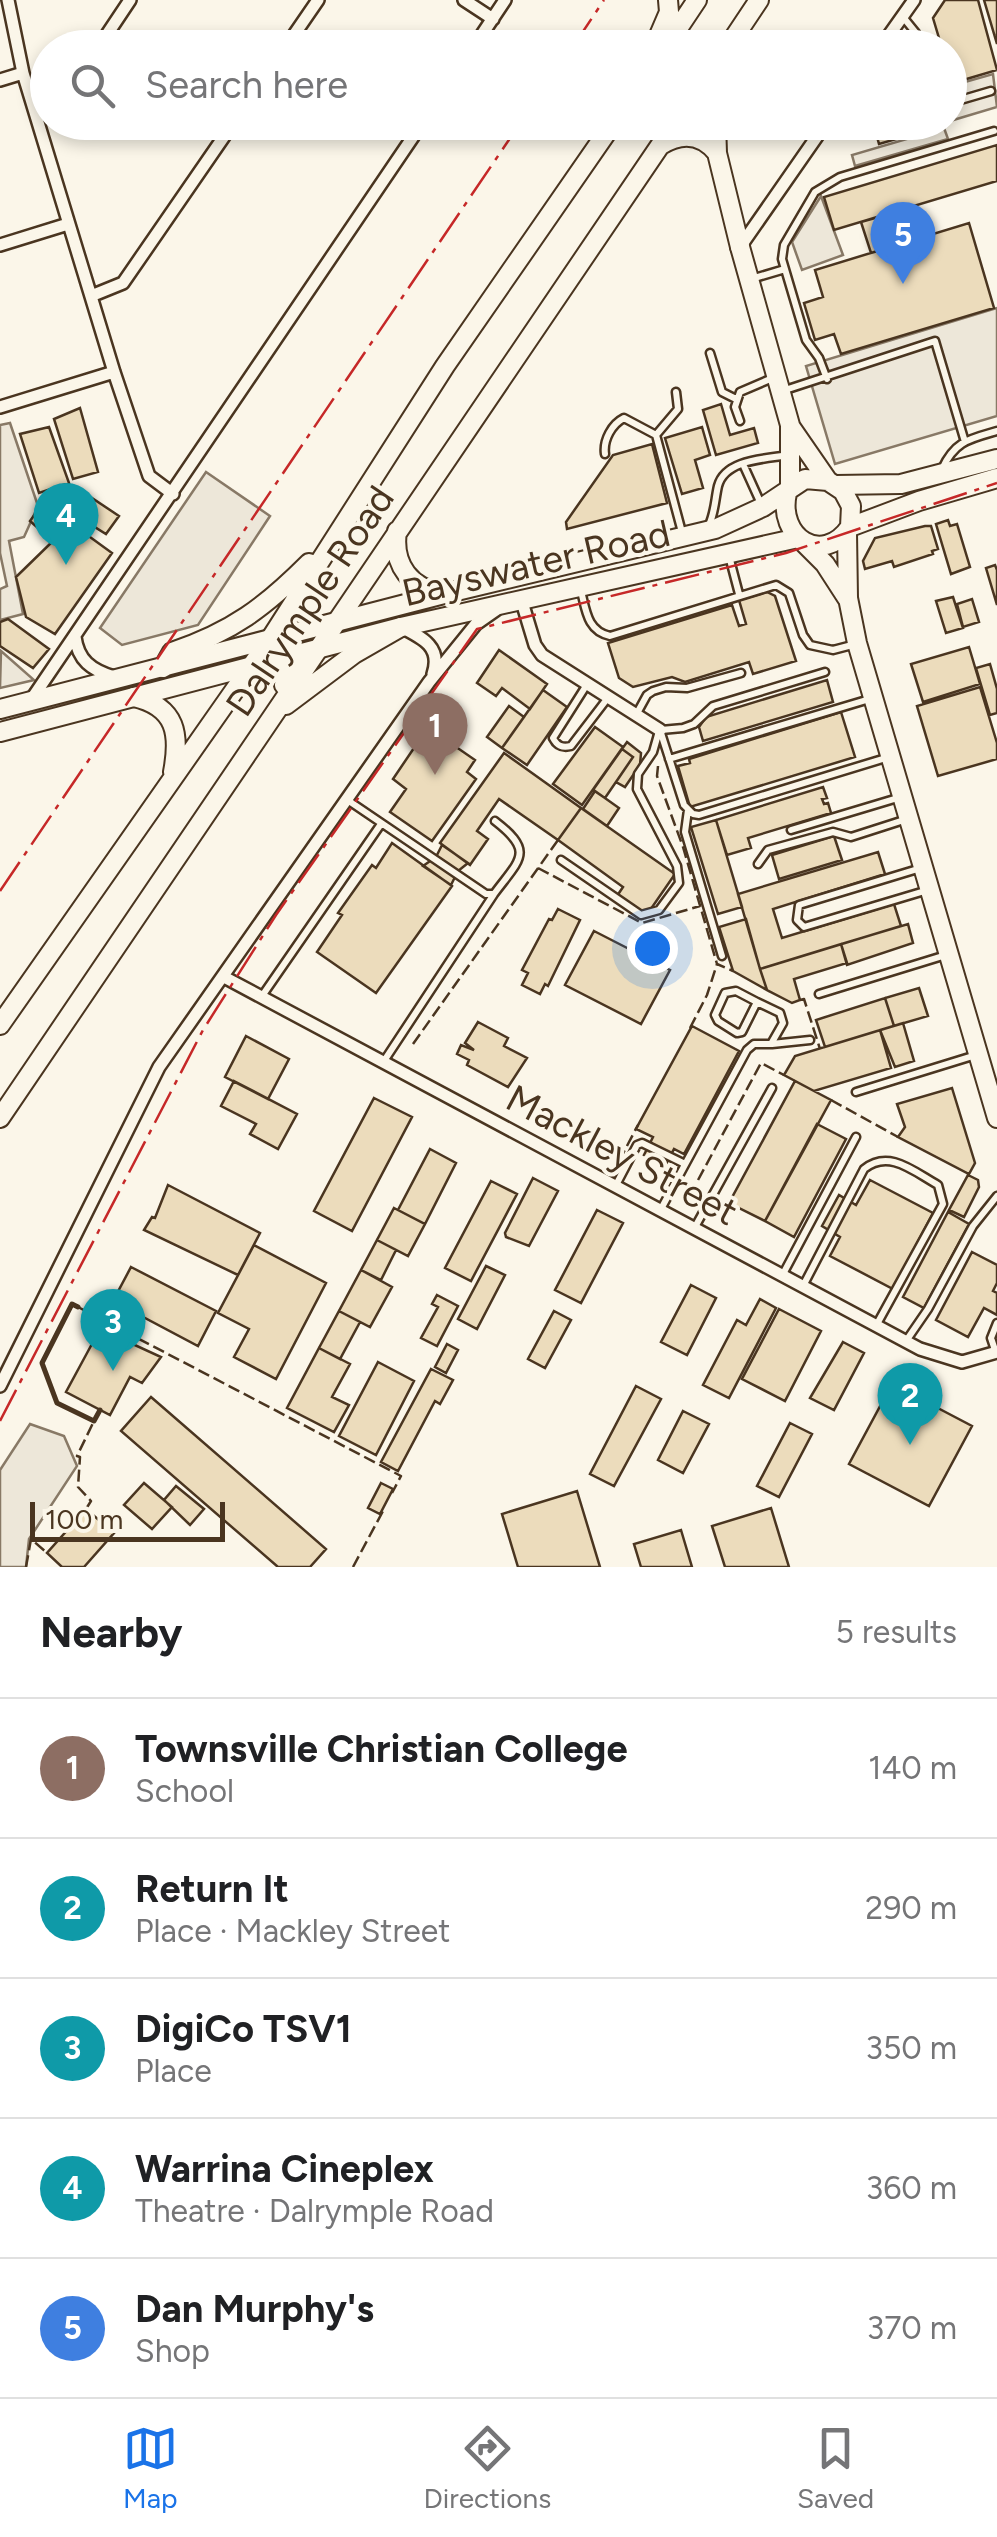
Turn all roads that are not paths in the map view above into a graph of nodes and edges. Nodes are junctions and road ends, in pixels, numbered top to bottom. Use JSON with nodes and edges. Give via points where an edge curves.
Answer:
{"nodes":[{"id":1,"x":8,"y":0,"type":"edge"},
{"id":2,"x":130,"y":0,"type":"edge"},
{"id":3,"x":318,"y":0,"type":"edge"},
{"id":4,"x":464,"y":0,"type":"edge"},
{"id":5,"x":505,"y":0,"type":"edge"},
{"id":6,"x":668,"y":0,"type":"edge"},
{"id":7,"x":698,"y":0,"type":"edge"},
{"id":8,"x":760,"y":0,"type":"edge"},
{"id":9,"x":914,"y":0,"type":"edge"},
{"id":10,"x":902,"y":16,"type":"junction"},
{"id":11,"x":492,"y":19,"type":"junction"},
{"id":12,"x":110,"y":30,"type":"edge"},
{"id":13,"x":297,"y":30,"type":"edge"},
{"id":14,"x":485,"y":30,"type":"edge"},
{"id":15,"x":662,"y":30,"type":"edge"},
{"id":16,"x":678,"y":30,"type":"edge"},
{"id":17,"x":740,"y":30,"type":"edge"},
{"id":18,"x":892,"y":30,"type":"edge"},
{"id":19,"x":913,"y":30,"type":"edge"},
{"id":20,"x":23,"y":73,"type":"junction"},
{"id":21,"x":0,"y":80,"type":"edge"},
{"id":22,"x":991,"y":91,"type":"dead end"},
{"id":23,"x":30,"y":96,"type":"edge"},
{"id":24,"x":967,"y":98,"type":"edge"},
{"id":25,"x":994,"y":132,"type":"dead end"},
{"id":26,"x":43,"y":140,"type":"edge"},
{"id":27,"x":222,"y":140,"type":"edge"},
{"id":28,"x":411,"y":140,"type":"edge"},
{"id":29,"x":602,"y":140,"type":"edge"},
{"id":30,"x":664,"y":140,"type":"edge"},
{"id":31,"x":671,"y":140,"type":"edge"},
{"id":32,"x":701,"y":140,"type":"edge"},
{"id":33,"x":717,"y":140,"type":"edge"},
{"id":34,"x":815,"y":140,"type":"edge"},
{"id":35,"x":659,"y":147,"type":"junction"},
{"id":36,"x":717,"y":153,"type":"junction"},
{"id":37,"x":68,"y":224,"type":"junction"},
{"id":38,"x":0,"y":245,"type":"edge"},
{"id":39,"x":740,"y":247,"type":"junction"},
{"id":40,"x":785,"y":269,"type":"junction"},
{"id":41,"x":750,"y":280,"type":"junction"},
{"id":42,"x":91,"y":296,"type":"junction"},
{"id":43,"x":710,"y":353,"type":"dead end"},
{"id":44,"x":114,"y":372,"type":"junction"},
{"id":45,"x":827,"y":379,"type":"junction"},
{"id":46,"x":778,"y":384,"type":"junction"},
{"id":47,"x":676,"y":392,"type":"dead end"},
{"id":48,"x":736,"y":398,"type":"junction"},
{"id":49,"x":0,"y":407,"type":"edge"},
{"id":50,"x":740,"y":421,"type":"dead end"},
{"id":51,"x":790,"y":425,"type":"junction"},
{"id":52,"x":997,"y":431,"type":"edge"},
{"id":53,"x":656,"y":436,"type":"junction"},
{"id":54,"x":965,"y":442,"type":"junction"},
{"id":55,"x":605,"y":454,"type":"dead end"},
{"id":56,"x":790,"y":455,"type":"junction"},
{"id":57,"x":997,"y":459,"type":"edge"},
{"id":58,"x":744,"y":464,"type":"junction"},
{"id":59,"x":940,"y":475,"type":"junction"},
{"id":60,"x":997,"y":478,"type":"edge"},
{"id":61,"x":832,"y":483,"type":"junction"},
{"id":62,"x":788,"y":491,"type":"junction"},
{"id":63,"x":173,"y":494,"type":"junction"},
{"id":64,"x":762,"y":507,"type":"junction"},
{"id":65,"x":848,"y":530,"type":"junction"},
{"id":66,"x":397,"y":531,"type":"junction"},
{"id":67,"x":706,"y":532,"type":"junction"},
{"id":68,"x":683,"y":538,"type":"junction"},
{"id":69,"x":800,"y":539,"type":"junction"},
{"id":70,"x":332,"y":541,"type":"junction"},
{"id":71,"x":728,"y":552,"type":"junction"},
{"id":72,"x":580,"y":587,"type":"junction"},
{"id":73,"x":444,"y":594,"type":"junction"},
{"id":74,"x":739,"y":594,"type":"junction"},
{"id":75,"x":848,"y":598,"type":"junction"},
{"id":76,"x":522,"y":602,"type":"junction"},
{"id":77,"x":501,"y":607,"type":"junction"},
{"id":78,"x":334,"y":622,"type":"junction"},
{"id":79,"x":402,"y":627,"type":"junction"},
{"id":80,"x":75,"y":636,"type":"junction"},
{"id":81,"x":269,"y":641,"type":"junction"},
{"id":82,"x":857,"y":643,"type":"junction"},
{"id":83,"x":316,"y":649,"type":"junction"},
{"id":84,"x":291,"y":656,"type":"junction"},
{"id":85,"x":163,"y":668,"type":"junction"},
{"id":86,"x":250,"y":669,"type":"junction"},
{"id":87,"x":825,"y":672,"type":"dead end"},
{"id":88,"x":740,"y":673,"type":"dead end"},
{"id":89,"x":117,"y":678,"type":"junction"},
{"id":90,"x":430,"y":682,"type":"junction"},
{"id":91,"x":586,"y":686,"type":"junction"},
{"id":92,"x":134,"y":697,"type":"junction"},
{"id":93,"x":874,"y":697,"type":"junction"},
{"id":94,"x":607,"y":699,"type":"junction"},
{"id":95,"x":31,"y":700,"type":"junction"},
{"id":96,"x":0,"y":708,"type":"edge"},
{"id":97,"x":636,"y":716,"type":"junction"},
{"id":98,"x":268,"y":719,"type":"junction"},
{"id":99,"x":660,"y":730,"type":"junction"},
{"id":100,"x":0,"y":732,"type":"edge"},
{"id":101,"x":890,"y":756,"type":"junction"},
{"id":102,"x":669,"y":759,"type":"junction"},
{"id":103,"x":173,"y":777,"type":"junction"},
{"id":104,"x":902,"y":796,"type":"junction"},
{"id":105,"x":345,"y":799,"type":"junction"},
{"id":106,"x":688,"y":810,"type":"junction"},
{"id":107,"x":908,"y":818,"type":"junction"},
{"id":108,"x":495,"y":821,"type":"dead end"},
{"id":109,"x":382,"y":824,"type":"junction"},
{"id":110,"x":791,"y":830,"type":"dead end"},
{"id":111,"x":561,"y":860,"type":"dead end"},
{"id":112,"x":758,"y":864,"type":"dead end"},
{"id":113,"x":922,"y":868,"type":"junction"},
{"id":114,"x":929,"y":890,"type":"junction"},
{"id":115,"x":494,"y":894,"type":"junction"},
{"id":116,"x":948,"y":954,"type":"junction"},
{"id":117,"x":722,"y":956,"type":"dead end"},
{"id":118,"x":224,"y":976,"type":"junction"},
{"id":119,"x":819,"y":994,"type":"dead end"},
{"id":120,"x":262,"y":997,"type":"junction"},
{"id":121,"x":758,"y":1002,"type":"junction"},
{"id":122,"x":0,"y":1025,"type":"edge"},
{"id":123,"x":810,"y":1040,"type":"dead end"},
{"id":124,"x":771,"y":1044,"type":"junction"},
{"id":125,"x":977,"y":1054,"type":"junction"},
{"id":126,"x":384,"y":1062,"type":"junction"},
{"id":127,"x":772,"y":1088,"type":"dead end"},
{"id":128,"x":856,"y":1092,"type":"dead end"},
{"id":129,"x":0,"y":1118,"type":"edge"},
{"id":130,"x":997,"y":1118,"type":"edge"},
{"id":131,"x":856,"y":1137,"type":"dead end"},
{"id":132,"x":685,"y":1164,"type":"junction"},
{"id":133,"x":616,"y":1186,"type":"junction"},
{"id":134,"x":997,"y":1196,"type":"edge"},
{"id":135,"x":660,"y":1210,"type":"junction"},
{"id":136,"x":694,"y":1228,"type":"junction"},
{"id":137,"x":782,"y":1275,"type":"junction"},
{"id":138,"x":802,"y":1286,"type":"junction"},
{"id":139,"x":997,"y":1323,"type":"edge"},
{"id":140,"x":877,"y":1326,"type":"junction"},
{"id":141,"x":906,"y":1342,"type":"junction"},
{"id":142,"x":996,"y":1353,"type":"edge"},
{"id":143,"x":0,"y":1384,"type":"edge"}],
"edges":[{"from":1,"to":20,"type":"street"},
{"from":2,"to":12,"type":"street"},
{"from":3,"to":13,"type":"street"},
{"from":4,"to":11,"type":"street"},
{"from":5,"to":11,"type":"street"},
{"from":6,"to":15,"type":"main road"},
{"from":7,"to":16,"type":"main road"},
{"from":8,"to":17,"type":"main road"},
{"from":9,"to":10,"type":"street"},
{"from":10,"to":18,"type":"street"},
{"from":10,"to":19,"type":"lane"},
{"from":11,"to":14,"type":"street"},
{"from":20,"to":21,"type":"street"},
{"from":20,"to":23,"type":"street"},
{"from":22,"to":24,"type":"lane"},
{"from":25,"to":40,"type":"lane","via":[[826,183],[784,245]]},
{"from":26,"to":37,"type":"street"},
{"from":27,"to":42,"type":"street","via":[[123,283]]},
{"from":28,"to":63,"type":"street"},
{"from":29,"to":70,"type":"main road","name":"Dalrymple Road"},
{"from":30,"to":35,"type":"main road","name":"Dalrymple Road"},
{"from":31,"to":35,"type":"main road"},
{"from":32,"to":36,"type":"main road"},
{"from":33,"to":36,"type":"main road"},
{"from":34,"to":39,"type":"street"},
{"from":35,"to":66,"type":"main road","name":"Dalrymple Road"},
{"from":36,"to":39,"type":"main road"},
{"from":37,"to":38,"type":"street"},
{"from":37,"to":42,"type":"street"},
{"from":39,"to":41,"type":"main road"},
{"from":40,"to":41,"type":"lane"},
{"from":40,"to":45,"type":"lane","via":[[806,340]]},
{"from":41,"to":46,"type":"main road"},
{"from":42,"to":44,"type":"street"},
{"from":43,"to":48,"type":"lane","via":[[722,392]]},
{"from":44,"to":49,"type":"street"},
{"from":44,"to":63,"type":"street","via":[[148,476]]},
{"from":45,"to":46,"type":"lane"},
{"from":45,"to":54,"type":"lane","via":[[934,341]]},
{"from":46,"to":48,"type":"lane"},
{"from":46,"to":51,"type":"main road"},
{"from":47,"to":53,"type":"lane","via":[[678,409]]},
{"from":48,"to":50,"type":"lane"},
{"from":51,"to":56,"type":"main road"},
{"from":51,"to":61,"type":"main road"},
{"from":52,"to":54,"type":"lane"},
{"from":53,"to":55,"type":"lane","via":[[631,419],[619,420]]},
{"from":53,"to":68,"type":"lane"},
{"from":54,"to":59,"type":"lane","via":[[950,453]]},
{"from":56,"to":58,"type":"lane"},
{"from":56,"to":62,"type":"main road"},
{"from":57,"to":59,"type":"main road"},
{"from":58,"to":64,"type":"lane"},
{"from":58,"to":67,"type":"lane","via":[[722,476]]},
{"from":59,"to":61,"type":"main road","via":[[901,484]]},
{"from":60,"to":65,"type":"main road"},
{"from":61,"to":62,"type":"main road","via":[[804,479]]},
{"from":61,"to":65,"type":"main road","via":[[851,506]]},
{"from":62,"to":64,"type":"main road","name":"Bayswater Road"},
{"from":62,"to":69,"type":"main road","via":[[785,517]]},
{"from":63,"to":80,"type":"street"},
{"from":64,"to":67,"type":"main road","name":"Bayswater Road"},
{"from":65,"to":69,"type":"main road","via":[[826,544]]},
{"from":65,"to":75,"type":"main road"},
{"from":66,"to":73,"type":"main road","via":[[396,554],[407,576]]},
{"from":66,"to":78,"type":"main road","name":"Dalrymple Road"},
{"from":67,"to":68,"type":"main road","name":"Bayswater Road"},
{"from":68,"to":73,"type":"main road","name":"Bayswater Road"},
{"from":69,"to":71,"type":"main road","name":"Bayswater Road"},
{"from":69,"to":75,"type":"main road"},
{"from":70,"to":81,"type":"main road","name":"Dalrymple Road"},
{"from":70,"to":85,"type":"main road","via":[[254,614],[172,652]]},
{"from":71,"to":72,"type":"main road","name":"Bayswater Road"},
{"from":71,"to":74,"type":"lane"},
{"from":72,"to":74,"type":"lane","via":[[590,624],[610,636]]},
{"from":72,"to":76,"type":"main road","name":"Bayswater Road"},
{"from":73,"to":78,"type":"main road","name":"Bayswater Road"},
{"from":74,"to":82,"type":"lane","via":[[783,587],[810,646],[833,650]]},
{"from":75,"to":82,"type":"main road"},
{"from":76,"to":77,"type":"main road","name":"Bayswater Road"},
{"from":76,"to":91,"type":"street","via":[[542,656]]},
{"from":77,"to":79,"type":"main road","name":"Bayswater Road"},
{"from":77,"to":90,"type":"street","via":[[476,624]]},
{"from":78,"to":81,"type":"main road","name":"Bayswater Road"},
{"from":78,"to":83,"type":"main road","name":"Dalrymple Road"},
{"from":79,"to":83,"type":"main road","name":"Bayswater Road"},
{"from":79,"to":90,"type":"street","via":[[434,649]]},
{"from":79,"to":98,"type":"main road"},
{"from":80,"to":89,"type":"street","via":[[86,663]]},
{"from":80,"to":95,"type":"street"},
{"from":81,"to":84,"type":"main road","via":[[282,642]]},
{"from":81,"to":85,"type":"main road","name":"Bayswater Road"},
{"from":81,"to":86,"type":"main road","name":"Dalrymple Road"},
{"from":82,"to":93,"type":"main road"},
{"from":83,"to":84,"type":"main road","name":"Bayswater Road"},
{"from":83,"to":98,"type":"main road","name":"Dalrymple Road"},
{"from":84,"to":86,"type":"main road","name":"Bayswater Road"},
{"from":84,"to":98,"type":"main road"},
{"from":85,"to":89,"type":"main road","name":"Bayswater Road"},
{"from":86,"to":92,"type":"main road","name":"Bayswater Road"},
{"from":86,"to":103,"type":"main road","name":"Dalrymple Road"},
{"from":87,"to":99,"type":"lane","via":[[713,706],[683,728]]},
{"from":88,"to":97,"type":"lane","via":[[654,690]]},
{"from":89,"to":95,"type":"main road","name":"Bayswater Road"},
{"from":90,"to":105,"type":"street"},
{"from":91,"to":94,"type":"street"},
{"from":91,"to":94,"type":"lane","via":[[556,744],[571,746]]},
{"from":92,"to":100,"type":"main road","name":"Bayswater Road"},
{"from":92,"to":103,"type":"main road","via":[[172,722],[178,744]]},
{"from":93,"to":101,"type":"main road"},
{"from":93,"to":102,"type":"lane"},
{"from":94,"to":97,"type":"street"},
{"from":95,"to":96,"type":"main road","name":"Bayswater Road"},
{"from":97,"to":99,"type":"street"},
{"from":98,"to":129,"type":"main road","name":"Dalrymple Road"},
{"from":99,"to":102,"type":"lane"},
{"from":99,"to":111,"type":"lane","via":[[637,789],[677,866],[674,893],[659,910],[642,915]]},
{"from":101,"to":104,"type":"main road"},
{"from":101,"to":106,"type":"lane","via":[[700,815]]},
{"from":102,"to":106,"type":"lane"},
{"from":103,"to":122,"type":"main road","name":"Dalrymple Road"},
{"from":104,"to":107,"type":"main road"},
{"from":104,"to":110,"type":"lane"},
{"from":105,"to":109,"type":"lane"},
{"from":105,"to":118,"type":"street"},
{"from":106,"to":117,"type":"lane","via":[[685,832]]},
{"from":107,"to":112,"type":"lane","via":[[851,837],[833,832],[768,850]]},
{"from":107,"to":113,"type":"main road"},
{"from":108,"to":115,"type":"lane","via":[[518,838],[520,850]]},
{"from":109,"to":115,"type":"lane"},
{"from":109,"to":120,"type":"lane"},
{"from":113,"to":114,"type":"main road"},
{"from":113,"to":114,"type":"lane","via":[[799,906],[797,920],[804,927]]},
{"from":114,"to":116,"type":"main road"},
{"from":115,"to":126,"type":"lane"},
{"from":116,"to":119,"type":"lane"},
{"from":116,"to":125,"type":"main road"},
{"from":118,"to":120,"type":"street","name":"Mackley Street"},
{"from":118,"to":143,"type":"street","via":[[159,1068]]},
{"from":120,"to":126,"type":"street","name":"Mackley Street"},
{"from":121,"to":121,"type":"lane","via":[[742,1032],[716,1015],[725,992]]},
{"from":121,"to":124,"type":"lane","via":[[783,1017]]},
{"from":123,"to":124,"type":"lane"},
{"from":124,"to":132,"type":"lane","via":[[748,1050]]},
{"from":125,"to":128,"type":"lane"},
{"from":125,"to":130,"type":"main road"},
{"from":126,"to":133,"type":"street","name":"Mackley Street"},
{"from":127,"to":136,"type":"lane"},
{"from":131,"to":137,"type":"lane"},
{"from":132,"to":133,"type":"lane","via":[[638,1144]]},
{"from":132,"to":135,"type":"lane"},
{"from":133,"to":135,"type":"street","name":"Mackley Street"},
{"from":134,"to":141,"type":"lane","via":[[972,1226]]},
{"from":135,"to":136,"type":"street","name":"Mackley Street"},
{"from":136,"to":137,"type":"street","name":"Mackley Street"},
{"from":137,"to":138,"type":"street","name":"Mackley Street"},
{"from":138,"to":140,"type":"street","name":"Mackley Street"},
{"from":138,"to":140,"type":"lane","via":[[864,1170],[890,1159],[938,1185],[943,1204]]},
{"from":139,"to":142,"type":"lane","via":[[991,1338]]},
{"from":140,"to":141,"type":"street","name":"Mackley Street"},
{"from":141,"to":142,"type":"street","name":"Mackley Street","via":[[962,1362]]}]}
